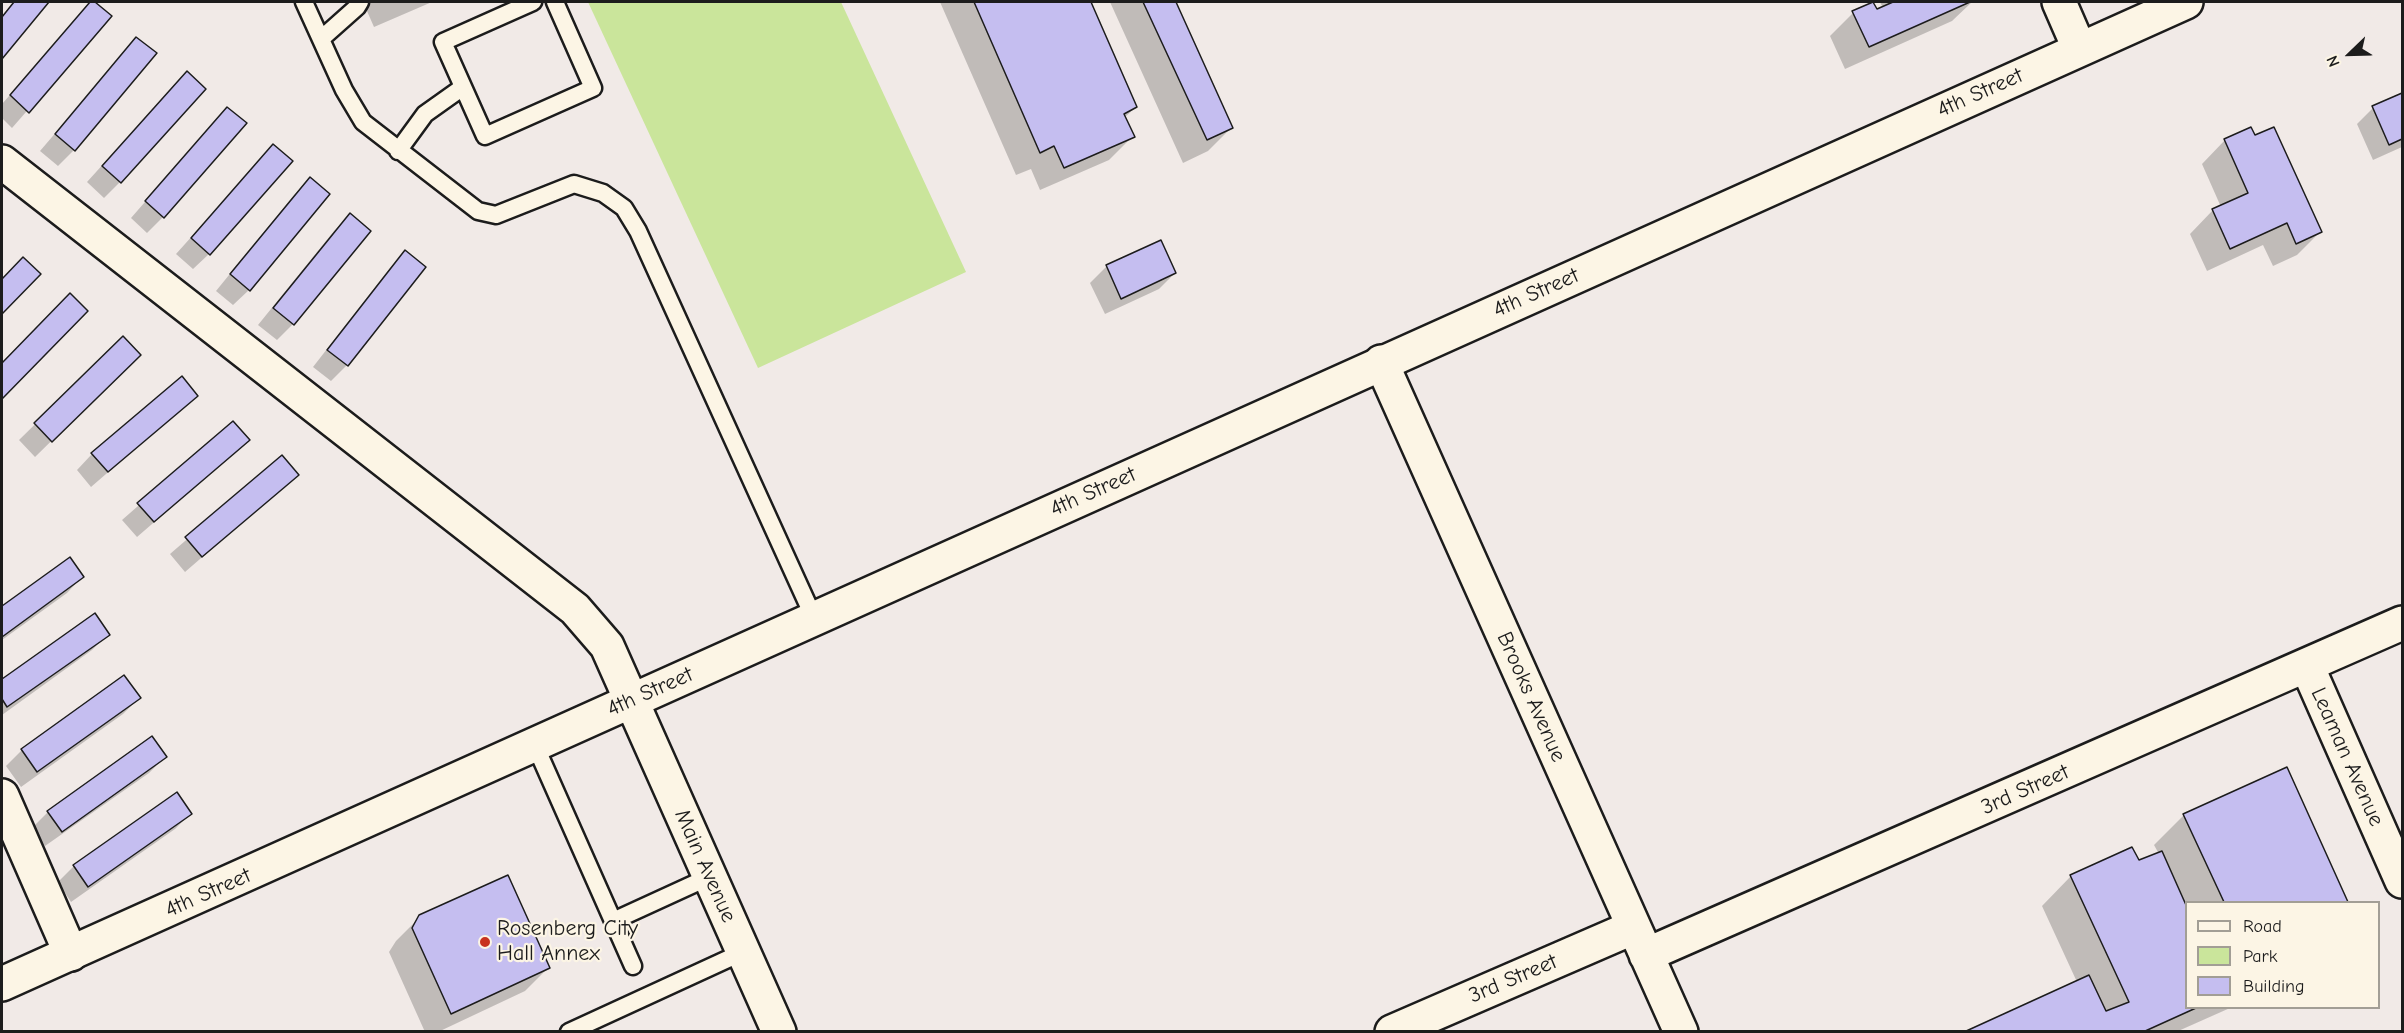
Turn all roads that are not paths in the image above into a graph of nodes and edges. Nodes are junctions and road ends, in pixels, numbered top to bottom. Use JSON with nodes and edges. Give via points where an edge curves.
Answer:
{"nodes":[{"id":1,"x":304,"y":2,"type":"edge"},
{"id":2,"x":360,"y":2,"type":"edge"},
{"id":3,"x":533,"y":2,"type":"edge"},
{"id":4,"x":555,"y":2,"type":"edge"},
{"id":5,"x":2059,"y":2,"type":"edge"},
{"id":6,"x":2186,"y":2,"type":"edge"},
{"id":7,"x":321,"y":39,"type":"junction"},
{"id":8,"x":2079,"y":48,"type":"junction"},
{"id":9,"x":463,"y":87,"type":"junction"},
{"id":10,"x":398,"y":151,"type":"junction"},
{"id":11,"x":2,"y":162,"type":"edge"},
{"id":12,"x":1382,"y":362,"type":"junction"},
{"id":13,"x":814,"y":618,"type":"junction"},
{"id":14,"x":2403,"y":623,"type":"edge"},
{"id":15,"x":2307,"y":666,"type":"junction"},
{"id":16,"x":631,"y":701,"type":"junction"},
{"id":17,"x":536,"y":745,"type":"junction"},
{"id":18,"x":2,"y":796,"type":"edge"},
{"id":19,"x":709,"y":877,"type":"junction"},
{"id":20,"x":2403,"y":881,"type":"edge"},
{"id":21,"x":613,"y":921,"type":"junction"},
{"id":22,"x":1640,"y":941,"type":"junction"},
{"id":23,"x":743,"y":952,"type":"junction"},
{"id":24,"x":71,"y":954,"type":"junction"},
{"id":25,"x":633,"y":966,"type":"dead end"},
{"id":26,"x":2,"y":984,"type":"edge"},
{"id":27,"x":569,"y":1032,"type":"edge"},
{"id":28,"x":779,"y":1032,"type":"edge"},
{"id":29,"x":1392,"y":1032,"type":"edge"},
{"id":30,"x":1681,"y":1032,"type":"edge"}],
"edges":[{"from":1,"to":7,"type":"lane"},
{"from":2,"to":7,"type":"lane"},
{"from":3,"to":9,"type":"lane","via":[[443,42]]},
{"from":4,"to":9,"type":"lane","via":[[593,88],[485,136]]},
{"from":5,"to":8,"type":"street"},
{"from":6,"to":8,"type":"street","name":"4th Street"},
{"from":7,"to":10,"type":"lane","via":[[363,122]]},
{"from":8,"to":12,"type":"street","name":"4th Street"},
{"from":9,"to":10,"type":"lane","via":[[425,114]]},
{"from":10,"to":13,"type":"lane","via":[[478,212],[496,215],[574,184],[603,193],[624,208]]},
{"from":11,"to":16,"type":"street","name":"Main Avenue","via":[[575,609],[607,646]]},
{"from":12,"to":13,"type":"street","name":"4th Street"},
{"from":12,"to":22,"type":"street","name":"Brooks Avenue"},
{"from":13,"to":16,"type":"street","name":"4th Street"},
{"from":14,"to":15,"type":"street","name":"3rd Street"},
{"from":15,"to":20,"type":"street","name":"Leaman Avenue"},
{"from":15,"to":22,"type":"street","name":"3rd Street"},
{"from":16,"to":17,"type":"street","name":"4th Street"},
{"from":16,"to":19,"type":"street","name":"Main Avenue"},
{"from":17,"to":21,"type":"lane"},
{"from":17,"to":24,"type":"street","name":"4th Street"},
{"from":18,"to":24,"type":"street"},
{"from":19,"to":21,"type":"lane"},
{"from":19,"to":23,"type":"street","name":"Main Avenue"},
{"from":21,"to":25,"type":"lane"},
{"from":22,"to":29,"type":"street","name":"3rd Street"},
{"from":22,"to":30,"type":"street","name":"Brooks Avenue"},
{"from":23,"to":27,"type":"lane"},
{"from":23,"to":28,"type":"street","name":"Main Avenue"},
{"from":24,"to":26,"type":"street","name":"4th Street"}]}
